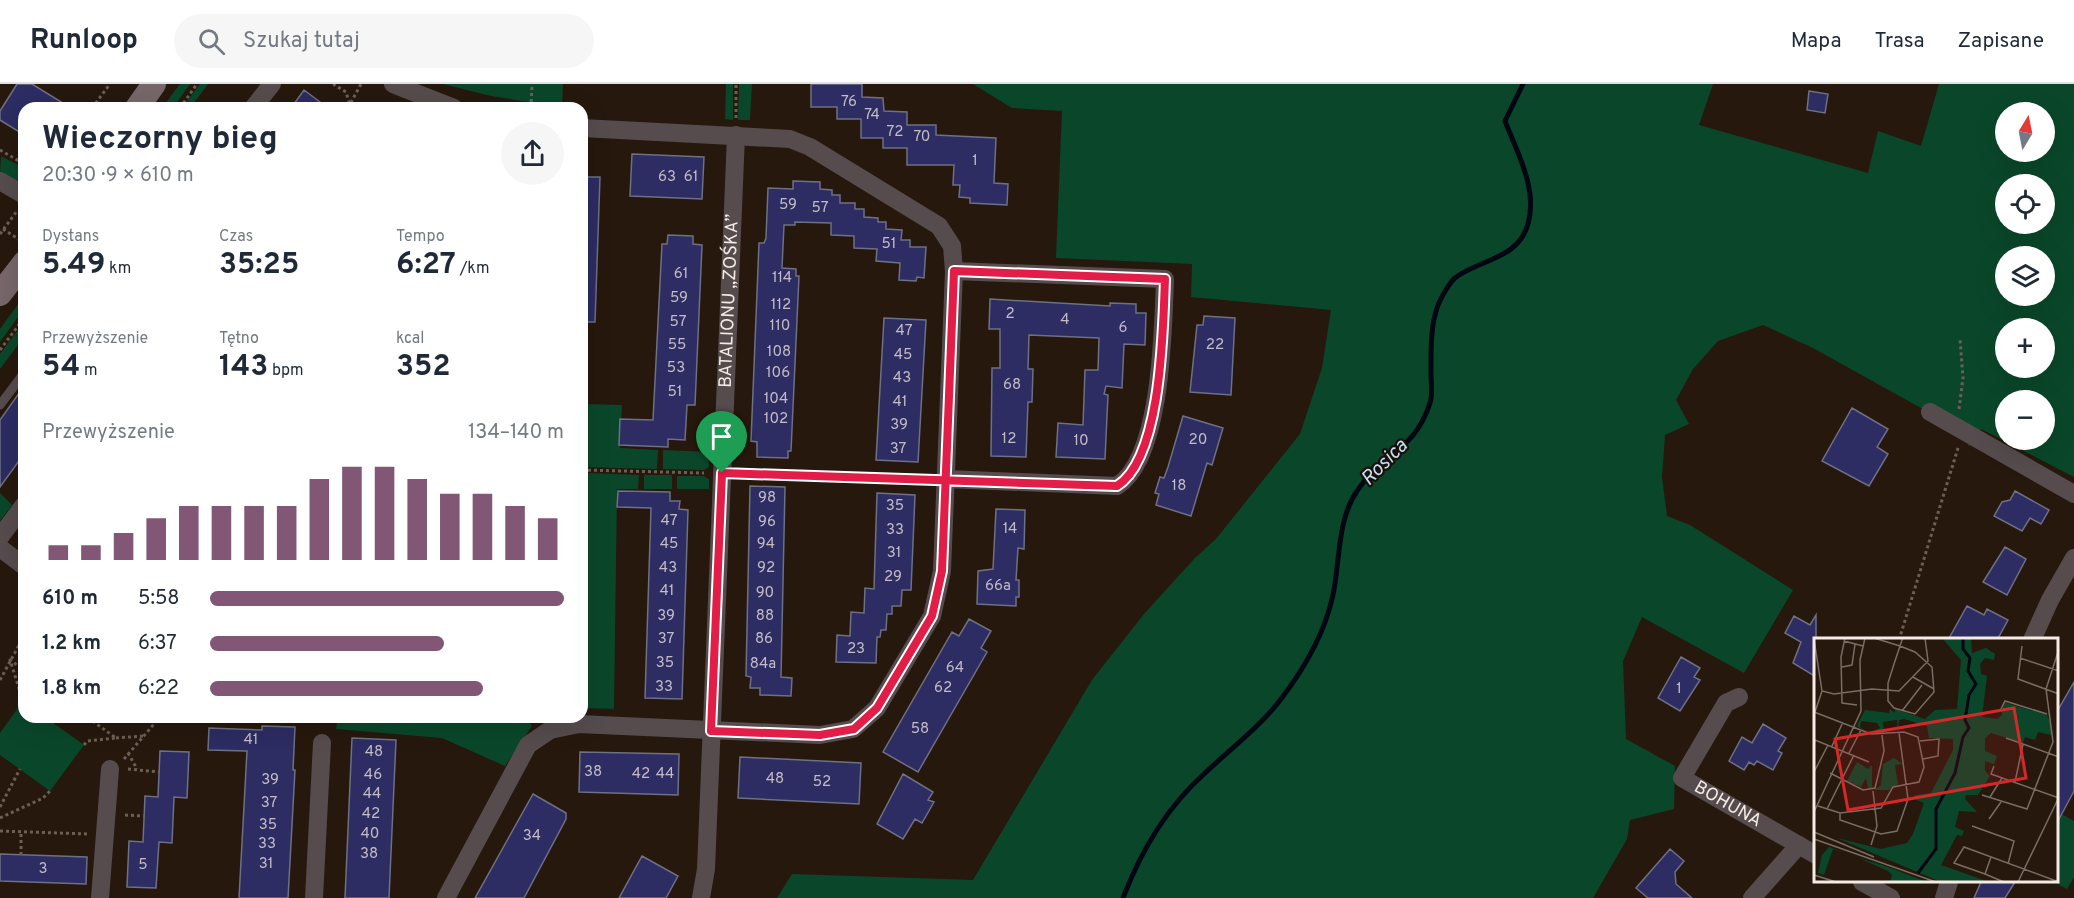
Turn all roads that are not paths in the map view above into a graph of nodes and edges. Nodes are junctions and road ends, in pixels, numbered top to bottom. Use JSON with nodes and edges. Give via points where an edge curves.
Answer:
{"nodes":[{"id":1,"x":154,"y":84,"type":"edge"},
{"id":2,"x":272,"y":84,"type":"edge"},
{"id":3,"x":393,"y":84,"type":"edge"},
{"id":4,"x":141,"y":102,"type":"edge"},
{"id":5,"x":258,"y":102,"type":"edge"},
{"id":6,"x":439,"y":102,"type":"edge"},
{"id":7,"x":588,"y":128,"type":"edge"},
{"id":8,"x":736,"y":129,"type":"junction"},
{"id":9,"x":0,"y":181,"type":"edge"},
{"id":10,"x":18,"y":200,"type":"edge"},
{"id":11,"x":18,"y":271,"type":"edge"},
{"id":12,"x":954,"y":271,"type":"junction"},
{"id":13,"x":0,"y":294,"type":"edge"},
{"id":14,"x":18,"y":381,"type":"edge"},
{"id":15,"x":0,"y":405,"type":"edge"},
{"id":16,"x":1930,"y":412,"type":"dead end"},
{"id":17,"x":946,"y":479,"type":"junction"},
{"id":18,"x":2074,"y":494,"type":"edge"},
{"id":19,"x":18,"y":513,"type":"edge"},
{"id":20,"x":0,"y":537,"type":"edge"},
{"id":21,"x":0,"y":548,"type":"edge"},
{"id":22,"x":2074,"y":558,"type":"edge"},
{"id":23,"x":18,"y":562,"type":"edge"},
{"id":24,"x":2033,"y":638,"type":"edge"},
{"id":25,"x":1738,"y":697,"type":"dead end"},
{"id":26,"x":711,"y":731,"type":"junction"},
{"id":27,"x":322,"y":743,"type":"dead end"},
{"id":28,"x":110,"y":768,"type":"dead end"},
{"id":29,"x":1799,"y":845,"type":"junction"},
{"id":30,"x":1814,"y":854,"type":"edge"},
{"id":31,"x":1864,"y":883,"type":"edge"},
{"id":32,"x":1949,"y":883,"type":"edge"},
{"id":33,"x":100,"y":898,"type":"edge"},
{"id":34,"x":314,"y":898,"type":"edge"},
{"id":35,"x":446,"y":898,"type":"edge"},
{"id":36,"x":701,"y":898,"type":"edge"},
{"id":37,"x":1752,"y":898,"type":"edge"},
{"id":38,"x":1891,"y":898,"type":"edge"},
{"id":39,"x":1944,"y":898,"type":"edge"}],
"edges":[{"from":1,"to":4,"type":"street"},
{"from":2,"to":5,"type":"street"},
{"from":3,"to":6,"type":"street"},
{"from":7,"to":8,"type":"street"},
{"from":8,"to":12,"type":"street","via":[[801,142],[931,219],[949,239]]},
{"from":8,"to":26,"type":"street","name":"BATALIONU „ZOŚKA”"},
{"from":9,"to":10,"type":"street"},
{"from":11,"to":13,"type":"street"},
{"from":12,"to":17,"type":"street"},
{"from":12,"to":17,"type":"street","via":[[1165,279],[1161,368],[1149,426],[1136,468],[1127,479],[1117,486]]},
{"from":14,"to":15,"type":"lane"},
{"from":16,"to":18,"type":"street"},
{"from":17,"to":26,"type":"street","via":[[942,571],[932,616],[877,708],[854,729],[820,735]]},
{"from":19,"to":20,"type":"street"},
{"from":21,"to":23,"type":"street"},
{"from":22,"to":24,"type":"street"},
{"from":25,"to":29,"type":"street","name":"BOHUNA","via":[[1726,703],[1682,778]]},
{"from":26,"to":35,"type":"street","via":[[579,724],[550,730],[528,745]]},
{"from":26,"to":36,"type":"street","name":"BATALIONU „ZOŚKA”","via":[[706,869]]},
{"from":27,"to":34,"type":"street"},
{"from":28,"to":33,"type":"street"},
{"from":29,"to":30,"type":"street","name":"BOHUNA"},
{"from":29,"to":37,"type":"street"},
{"from":31,"to":38,"type":"street"},
{"from":32,"to":39,"type":"street"}]}
